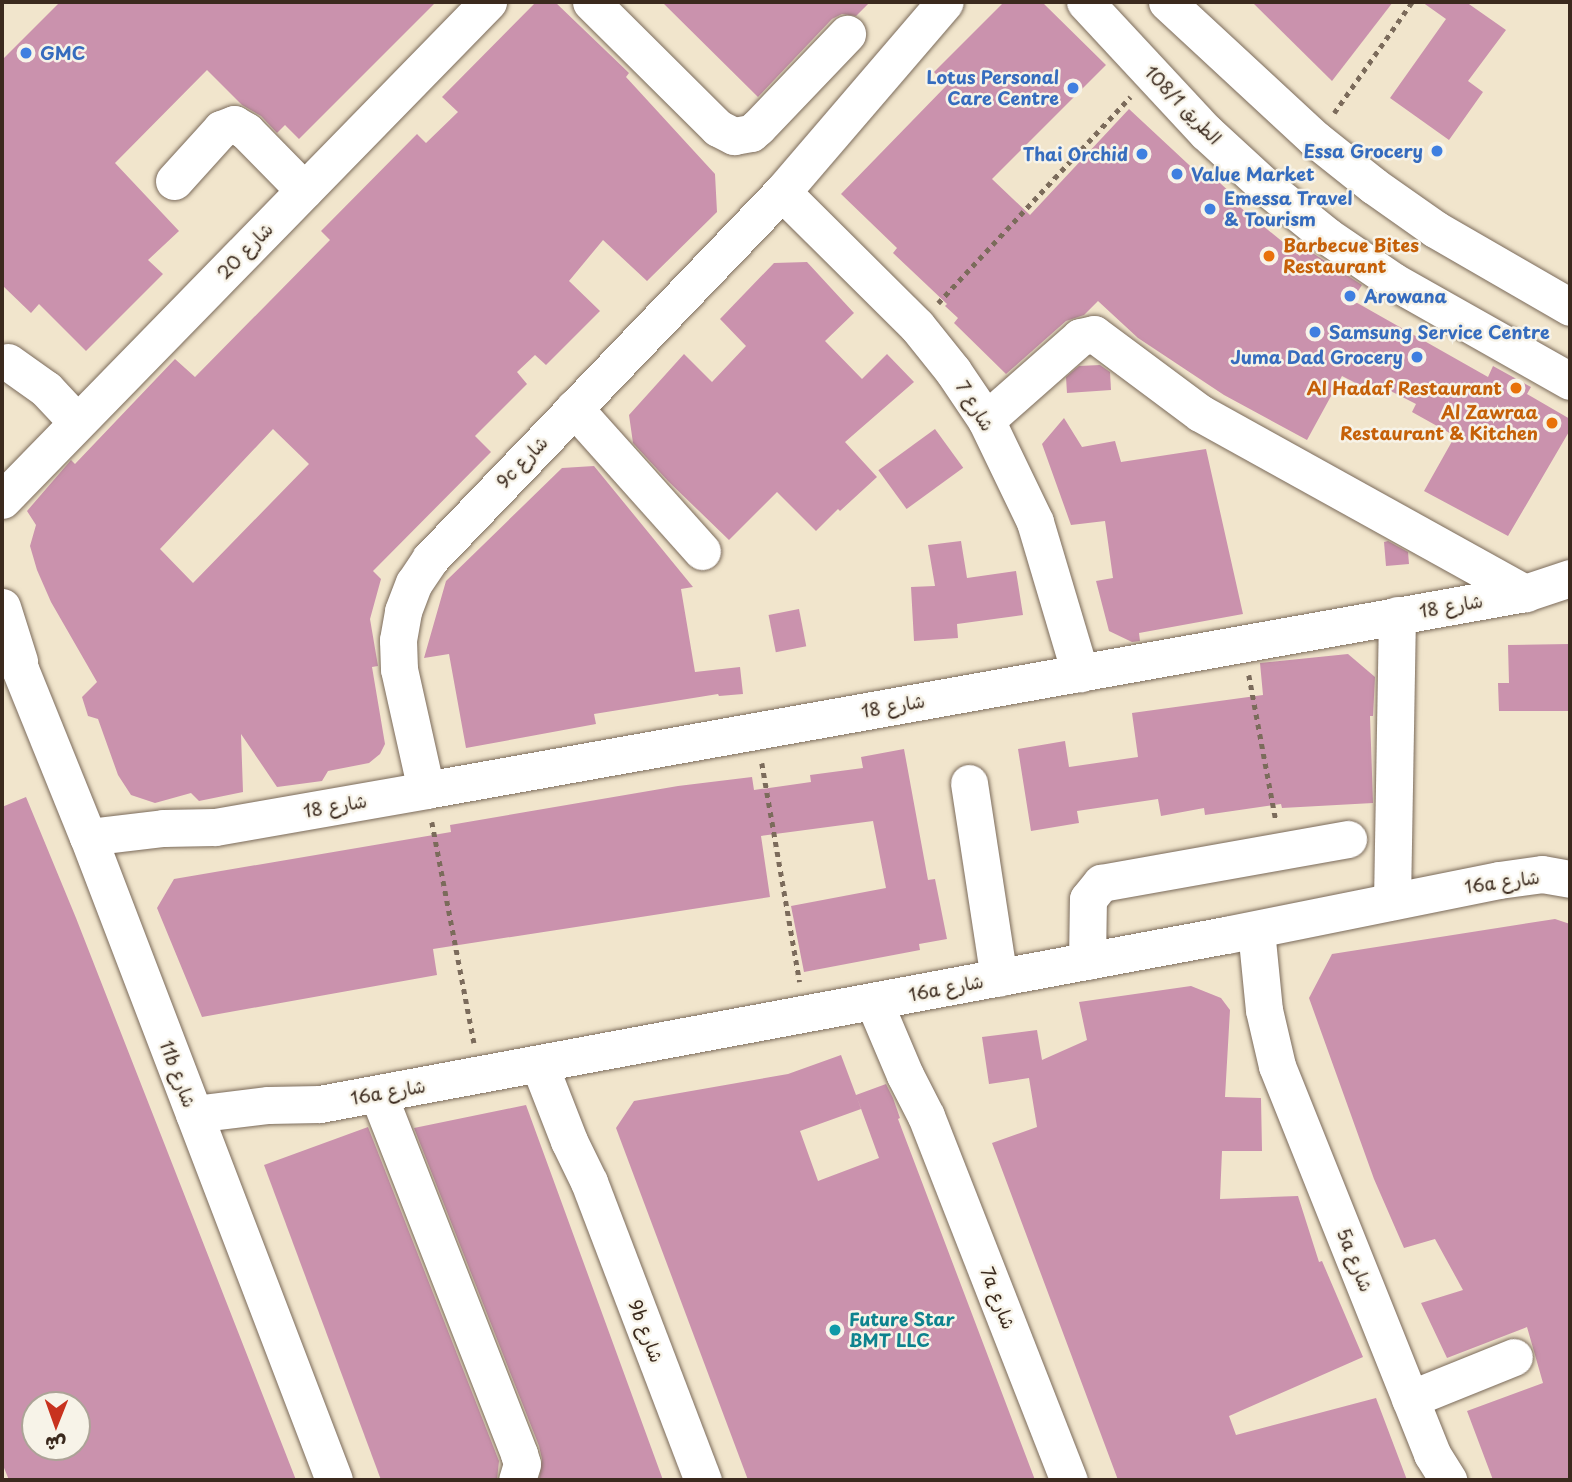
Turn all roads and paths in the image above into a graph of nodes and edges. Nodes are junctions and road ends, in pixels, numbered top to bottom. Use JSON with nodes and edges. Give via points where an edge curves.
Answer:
{"nodes":[{"id":1,"x":488,"y":2,"type":"edge"},
{"id":2,"x":591,"y":2,"type":"edge"},
{"id":3,"x":945,"y":2,"type":"edge"},
{"id":4,"x":1085,"y":2,"type":"edge"},
{"id":5,"x":1167,"y":2,"type":"edge"},
{"id":6,"x":1412,"y":2,"type":"edge"},
{"id":7,"x":847,"y":34,"type":"dead end"},
{"id":8,"x":1153,"y":74,"type":"junction"},
{"id":9,"x":1315,"y":139,"type":"junction"},
{"id":10,"x":174,"y":181,"type":"dead end"},
{"id":11,"x":304,"y":190,"type":"junction"},
{"id":12,"x":782,"y":192,"type":"junction"},
{"id":13,"x":1570,"y":307,"type":"edge"},
{"id":14,"x":917,"y":326,"type":"junction"},
{"id":15,"x":4,"y":369,"type":"edge"},
{"id":16,"x":1570,"y":381,"type":"edge"},
{"id":17,"x":574,"y":408,"type":"junction"},
{"id":18,"x":986,"y":420,"type":"junction"},
{"id":19,"x":77,"y":422,"type":"junction"},
{"id":20,"x":2,"y":500,"type":"edge"},
{"id":21,"x":702,"y":551,"type":"dead end"},
{"id":22,"x":1570,"y":578,"type":"edge"},
{"id":23,"x":1525,"y":593,"type":"junction"},
{"id":24,"x":2,"y":607,"type":"edge"},
{"id":25,"x":1396,"y":615,"type":"junction"},
{"id":26,"x":2,"y":639,"type":"edge"},
{"id":27,"x":1242,"y":643,"type":"junction"},
{"id":28,"x":20,"y":669,"type":"junction"},
{"id":29,"x":1080,"y":673,"type":"junction"},
{"id":30,"x":756,"y":731,"type":"junction"},
{"id":31,"x":970,"y":783,"type":"dead end"},
{"id":32,"x":426,"y":790,"type":"junction"},
{"id":33,"x":1348,"y":839,"type":"dead end"},
{"id":34,"x":1282,"y":850,"type":"junction"},
{"id":35,"x":93,"y":852,"type":"junction"},
{"id":36,"x":1570,"y":879,"type":"edge"},
{"id":37,"x":1392,"y":901,"type":"junction"},
{"id":38,"x":1241,"y":932,"type":"junction"},
{"id":39,"x":1087,"y":961,"type":"junction"},
{"id":40,"x":999,"y":978,"type":"junction"},
{"id":41,"x":890,"y":999,"type":"junction"},
{"id":42,"x":806,"y":1014,"type":"junction"},
{"id":43,"x":555,"y":1061,"type":"junction"},
{"id":44,"x":480,"y":1075,"type":"junction"},
{"id":45,"x":378,"y":1094,"type":"junction"},
{"id":46,"x":199,"y":1128,"type":"junction"},
{"id":47,"x":1514,"y":1357,"type":"dead end"},
{"id":48,"x":1410,"y":1399,"type":"junction"},
{"id":49,"x":1439,"y":1472,"type":"edge"},
{"id":50,"x":334,"y":1480,"type":"edge"},
{"id":51,"x":517,"y":1480,"type":"edge"},
{"id":52,"x":703,"y":1480,"type":"edge"},
{"id":53,"x":1069,"y":1480,"type":"edge"}],
"edges":[{"from":1,"to":11,"type":"street","name":"شارع 20"},
{"from":2,"to":7,"type":"street","via":[[718,128],[734,136],[758,127]]},
{"from":3,"to":12,"type":"street","name":"9c شارع"},
{"from":4,"to":8,"type":"street","name":"108/1 الطريق"},
{"from":5,"to":9,"type":"street"},
{"from":6,"to":9,"type":"path"},
{"from":8,"to":14,"type":"path"},
{"from":8,"to":16,"type":"street","name":"108/1 الطريق","via":[[1206,132],[1327,236],[1393,281]]},
{"from":9,"to":13,"type":"street","via":[[1435,229]]},
{"from":10,"to":11,"type":"street","via":[[222,129],[234,124]]},
{"from":11,"to":19,"type":"street","name":"شارع 20"},
{"from":12,"to":14,"type":"street","name":"شارع 7"},
{"from":12,"to":17,"type":"street","name":"9c شارع"},
{"from":14,"to":18,"type":"street","name":"شارع 7"},
{"from":15,"to":19,"type":"street","via":[[46,389]]},
{"from":17,"to":21,"type":"street"},
{"from":17,"to":32,"type":"street","name":"9c شارع","via":[[430,559],[406,602],[398,640],[399,669]]},
{"from":18,"to":23,"type":"street","via":[[1080,337],[1094,334],[1200,413]]},
{"from":18,"to":29,"type":"street","name":"شارع 7","via":[[1035,522]]},
{"from":19,"to":20,"type":"street","name":"شارع 20"},
{"from":22,"to":23,"type":"street","name":"شارع 18"},
{"from":23,"to":25,"type":"street","name":"شارع 18"},
{"from":24,"to":28,"type":"street","name":"11b شارع"},
{"from":25,"to":27,"type":"street","name":"شارع 18"},
{"from":25,"to":37,"type":"street"},
{"from":26,"to":28,"type":"street","name":"11b شارع"},
{"from":27,"to":29,"type":"street","name":"شارع 18"},
{"from":27,"to":34,"type":"path"},
{"from":28,"to":35,"type":"street","name":"11b شارع"},
{"from":29,"to":30,"type":"street","name":"شارع 18"},
{"from":30,"to":32,"type":"street","name":"شارع 18"},
{"from":30,"to":42,"type":"path"},
{"from":31,"to":40,"type":"street"},
{"from":32,"to":35,"type":"street","name":"شارع 18","via":[[215,827],[163,828]]},
{"from":32,"to":44,"type":"path"},
{"from":33,"to":34,"type":"street"},
{"from":34,"to":39,"type":"street","via":[[1101,883],[1088,899]]},
{"from":35,"to":46,"type":"street","name":"11b شارع"},
{"from":36,"to":37,"type":"street","name":"16a شارع","via":[[1542,874]]},
{"from":37,"to":38,"type":"street","name":"16a شارع"},
{"from":38,"to":39,"type":"street","name":"16a شارع"},
{"from":38,"to":48,"type":"street","name":"5a شارع","via":[[1248,1009],[1277,1066]]},
{"from":39,"to":40,"type":"street","name":"16a شارع"},
{"from":40,"to":41,"type":"street","name":"16a شارع"},
{"from":41,"to":42,"type":"street","name":"16a شارع"},
{"from":41,"to":53,"type":"street","name":"7a شارع","via":[[905,1075],[926,1116]]},
{"from":42,"to":43,"type":"street","name":"16a شارع"},
{"from":43,"to":44,"type":"street","name":"16a شارع"},
{"from":43,"to":52,"type":"street","name":"9b شارع","via":[[569,1142],[589,1182]]},
{"from":44,"to":45,"type":"street","name":"16a شارع"},
{"from":45,"to":46,"type":"street","name":"16a شارع","via":[[320,1104],[268,1105]]},
{"from":45,"to":51,"type":"street","via":[[519,1454],[522,1464]]},
{"from":46,"to":50,"type":"street","name":"11b شارع"},
{"from":47,"to":48,"type":"street"},
{"from":48,"to":49,"type":"street","name":"5a شارع"}]}
